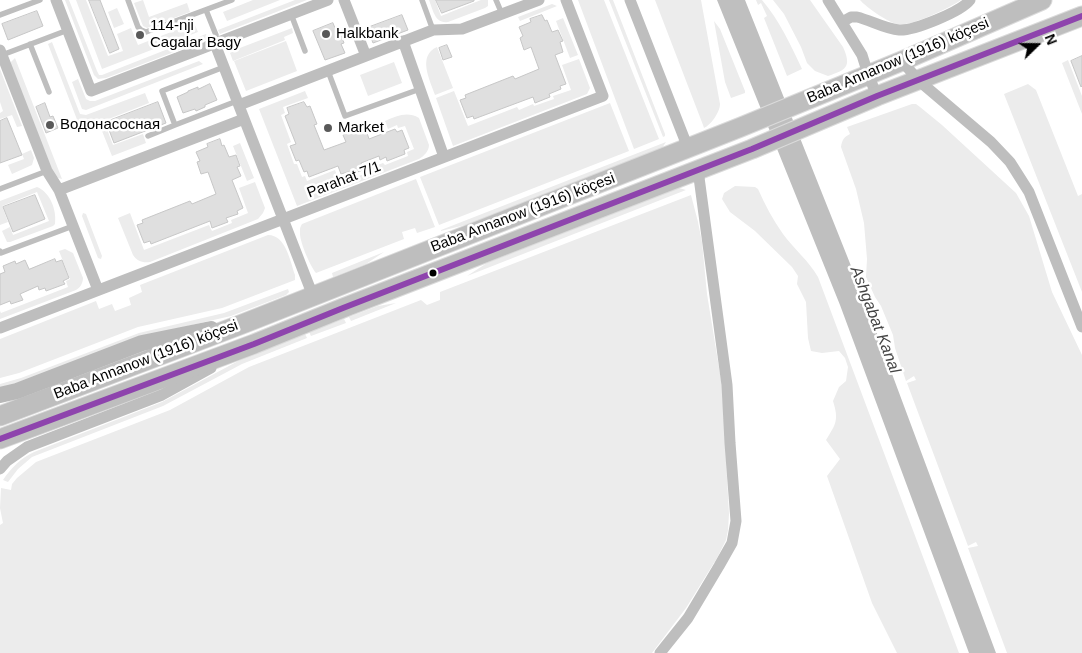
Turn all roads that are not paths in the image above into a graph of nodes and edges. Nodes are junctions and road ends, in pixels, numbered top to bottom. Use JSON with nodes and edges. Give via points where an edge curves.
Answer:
{"nodes":[{"id":1,"x":40,"y":0,"type":"edge"},
{"id":2,"x":56,"y":0,"type":"edge"},
{"id":3,"x":128,"y":0,"type":"edge"},
{"id":4,"x":232,"y":0,"type":"edge"},
{"id":5,"x":328,"y":0,"type":"edge"},
{"id":6,"x":344,"y":0,"type":"edge"},
{"id":7,"x":422,"y":0,"type":"edge"},
{"id":8,"x":496,"y":0,"type":"edge"},
{"id":9,"x":540,"y":0,"type":"edge"},
{"id":10,"x":566,"y":0,"type":"edge"},
{"id":11,"x":630,"y":0,"type":"edge"},
{"id":12,"x":828,"y":0,"type":"edge"},
{"id":13,"x":970,"y":0,"type":"edge"},
{"id":14,"x":1042,"y":0,"type":"edge"},
{"id":15,"x":206,"y":10,"type":"junction"},
{"id":16,"x":291,"y":14,"type":"junction"},
{"id":17,"x":502,"y":14,"type":"junction"},
{"id":18,"x":0,"y":15,"type":"edge"},
{"id":19,"x":1082,"y":16,"type":"edge"},
{"id":20,"x":842,"y":22,"type":"junction"},
{"id":21,"x":68,"y":30,"type":"junction"},
{"id":22,"x":433,"y":30,"type":"junction"},
{"id":23,"x":403,"y":42,"type":"junction"},
{"id":24,"x":30,"y":44,"type":"junction"},
{"id":25,"x":215,"y":44,"type":"junction"},
{"id":26,"x":305,"y":50,"type":"dead end"},
{"id":27,"x":1,"y":52,"type":"edge"},
{"id":28,"x":366,"y":56,"type":"junction"},
{"id":29,"x":902,"y":61,"type":"junction"},
{"id":30,"x":224,"y":67,"type":"junction"},
{"id":31,"x":328,"y":71,"type":"junction"},
{"id":32,"x":868,"y":74,"type":"junction"},
{"id":33,"x":918,"y":80,"type":"junction"},
{"id":34,"x":420,"y":89,"type":"junction"},
{"id":35,"x":48,"y":92,"type":"dead end"},
{"id":36,"x":877,"y":96,"type":"junction"},
{"id":37,"x":238,"y":103,"type":"junction"},
{"id":38,"x":244,"y":119,"type":"junction"},
{"id":39,"x":175,"y":125,"type":"junction"},
{"id":40,"x":148,"y":136,"type":"dead end"},
{"id":41,"x":688,"y":148,"type":"junction"},
{"id":42,"x":444,"y":157,"type":"junction"},
{"id":43,"x":698,"y":170,"type":"junction"},
{"id":44,"x":47,"y":171,"type":"junction"},
{"id":45,"x":0,"y":189,"type":"edge"},
{"id":46,"x":60,"y":190,"type":"junction"},
{"id":47,"x":283,"y":219,"type":"junction"},
{"id":48,"x":73,"y":226,"type":"junction"},
{"id":49,"x":0,"y":251,"type":"edge"},
{"id":50,"x":98,"y":290,"type":"junction"},
{"id":51,"x":313,"y":296,"type":"junction"},
{"id":52,"x":246,"y":322,"type":"junction"},
{"id":53,"x":0,"y":328,"type":"edge"},
{"id":54,"x":1082,"y":328,"type":"edge"},
{"id":55,"x":254,"y":344,"type":"junction"},
{"id":56,"x":0,"y":395,"type":"edge"},
{"id":57,"x":0,"y":416,"type":"edge"},
{"id":58,"x":0,"y":439,"type":"edge"},
{"id":59,"x":0,"y":470,"type":"edge"},
{"id":60,"x":660,"y":653,"type":"edge"}],
"edges":[{"from":1,"to":18,"type":"lane"},
{"from":2,"to":21,"type":"street"},
{"from":3,"to":15,"type":"lane","via":[[138,27],[146,32]]},
{"from":4,"to":15,"type":"lane"},
{"from":5,"to":16,"type":"street"},
{"from":6,"to":28,"type":"street"},
{"from":7,"to":22,"type":"lane"},
{"from":8,"to":17,"type":"lane"},
{"from":9,"to":17,"type":"street"},
{"from":10,"to":42,"type":"street","name":"Parahat 7/1","via":[[603,96]]},
{"from":11,"to":41,"type":"street"},
{"from":12,"to":20,"type":"street"},
{"from":13,"to":20,"type":"street","via":[[942,17],[909,29],[895,29],[857,17]]},
{"from":14,"to":29,"type":"main road","name":"Baba Annanow (1916) köçesi"},
{"from":15,"to":25,"type":"lane","via":[[216,35]]},
{"from":16,"to":25,"type":"street"},
{"from":16,"to":26,"type":"lane"},
{"from":17,"to":22,"type":"street","via":[[462,30]]},
{"from":19,"to":33,"type":"main road","name":"Baba Annanow (1916) köçesi"},
{"from":20,"to":32,"type":"street","via":[[862,55]]},
{"from":21,"to":24,"type":"lane"},
{"from":21,"to":25,"type":"street","via":[[92,91]]},
{"from":22,"to":23,"type":"street"},
{"from":23,"to":28,"type":"street"},
{"from":23,"to":34,"type":"street"},
{"from":24,"to":27,"type":"lane"},
{"from":24,"to":35,"type":"lane"},
{"from":25,"to":30,"type":"street"},
{"from":27,"to":44,"type":"street"},
{"from":28,"to":31,"type":"street"},
{"from":29,"to":32,"type":"main road","name":"Baba Annanow (1916) köçesi"},
{"from":29,"to":33,"type":"street"},
{"from":30,"to":37,"type":"street"},
{"from":30,"to":39,"type":"lane","via":[[162,91]]},
{"from":31,"to":34,"type":"lane","via":[[345,116]]},
{"from":31,"to":37,"type":"street"},
{"from":32,"to":36,"type":"street"},
{"from":32,"to":41,"type":"main road","name":"Baba Annanow (1916) köçesi"},
{"from":33,"to":36,"type":"main road","name":"Baba Annanow (1916) köçesi"},
{"from":33,"to":54,"type":"street","via":[[1010,162],[1029,192]]},
{"from":34,"to":42,"type":"street"},
{"from":36,"to":43,"type":"main road","name":"Baba Annanow (1916) köçesi"},
{"from":37,"to":38,"type":"street"},
{"from":37,"to":39,"type":"lane"},
{"from":38,"to":46,"type":"street"},
{"from":38,"to":47,"type":"street"},
{"from":39,"to":40,"type":"lane"},
{"from":41,"to":51,"type":"main road","name":"Baba Annanow (1916) köçesi"},
{"from":42,"to":47,"type":"street","name":"Parahat 7/1"},
{"from":43,"to":55,"type":"main road","name":"Baba Annanow (1916) köçesi"},
{"from":43,"to":60,"type":"street","via":[[726,385],[736,521],[732,543],[719,566],[688,618]]},
{"from":44,"to":45,"type":"lane"},
{"from":44,"to":46,"type":"street"},
{"from":46,"to":48,"type":"street"},
{"from":47,"to":50,"type":"street","name":"Parahat 7/1"},
{"from":47,"to":51,"type":"street"},
{"from":48,"to":49,"type":"lane","via":[[1,254]]},
{"from":48,"to":50,"type":"street"},
{"from":50,"to":53,"type":"street","name":"Parahat 7/1"},
{"from":51,"to":52,"type":"main road","name":"Baba Annanow (1916) köçesi"},
{"from":52,"to":56,"type":"street","via":[[142,343]]},
{"from":52,"to":57,"type":"main road","name":"Baba Annanow (1916) köçesi"},
{"from":55,"to":58,"type":"main road","name":"Baba Annanow (1916) köçesi"},
{"from":55,"to":59,"type":"street","name":"Baba Annanow (1916) köçesi","via":[[162,395],[26,447]]}]}
